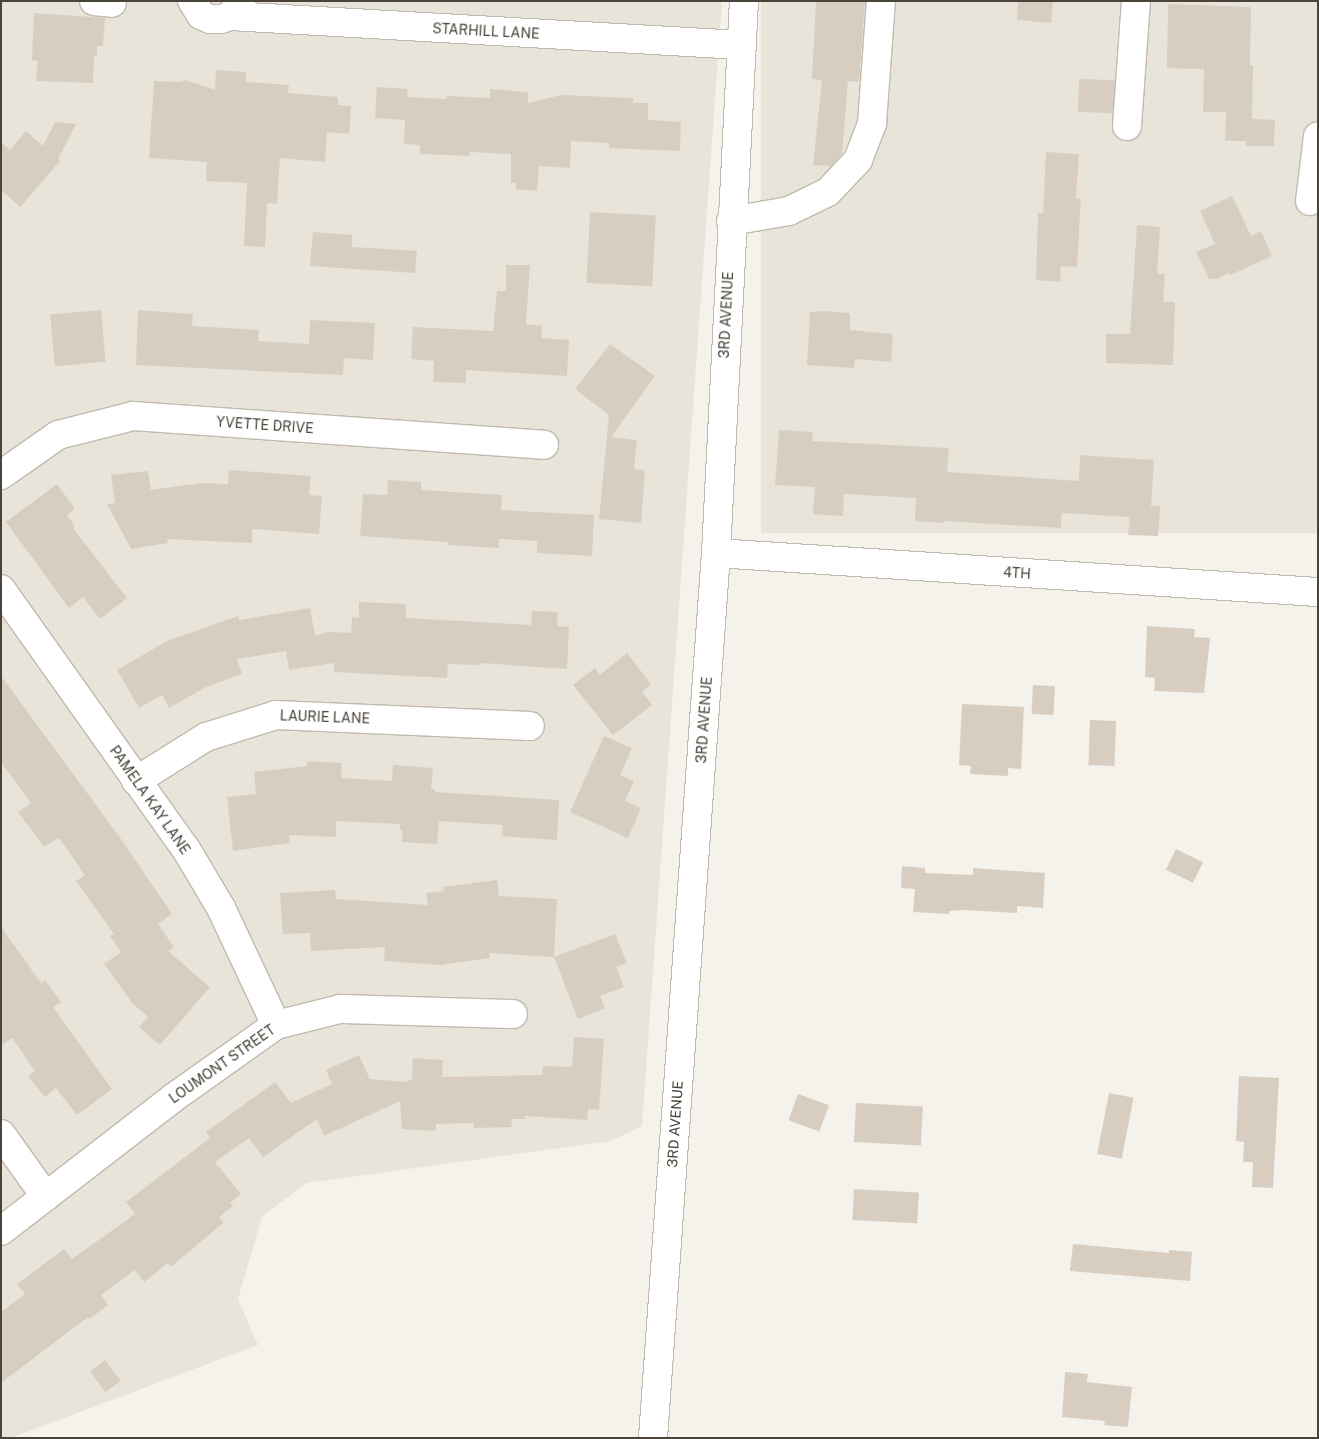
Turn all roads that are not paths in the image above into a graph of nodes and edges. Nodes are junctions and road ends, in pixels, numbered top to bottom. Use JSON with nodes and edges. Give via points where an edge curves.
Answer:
{"nodes":[{"id":1,"x":192,"y":1,"type":"edge"},
{"id":2,"x":744,"y":1,"type":"edge"},
{"id":3,"x":881,"y":1,"type":"edge"},
{"id":4,"x":1136,"y":1,"type":"edge"},
{"id":5,"x":236,"y":9,"type":"edge"},
{"id":6,"x":741,"y":45,"type":"junction"},
{"id":7,"x":1127,"y":126,"type":"dead end"},
{"id":8,"x":1318,"y":136,"type":"edge"},
{"id":9,"x":1310,"y":200,"type":"dead end"},
{"id":10,"x":731,"y":221,"type":"junction"},
{"id":11,"x":544,"y":446,"type":"dead end"},
{"id":12,"x":1,"y":475,"type":"edge"},
{"id":13,"x":716,"y":553,"type":"junction"},
{"id":14,"x":1,"y":589,"type":"edge"},
{"id":15,"x":1318,"y":592,"type":"edge"},
{"id":16,"x":530,"y":726,"type":"dead end"},
{"id":17,"x":136,"y":780,"type":"junction"},
{"id":18,"x":513,"y":1014,"type":"dead end"},
{"id":19,"x":276,"y":1025,"type":"junction"},
{"id":20,"x":1,"y":1134,"type":"edge"},
{"id":21,"x":46,"y":1197,"type":"junction"},
{"id":22,"x":1,"y":1231,"type":"edge"},
{"id":23,"x":654,"y":1438,"type":"edge"}],
"edges":[{"from":1,"to":5,"type":"street","name":"STARHILL LANE","via":[[201,15],[210,19],[221,19]]},
{"from":2,"to":6,"type":"street","name":"3RD AVENUE"},
{"from":3,"to":10,"type":"street","via":[[872,123],[858,160],[828,192],[789,211]]},
{"from":4,"to":7,"type":"street"},
{"from":5,"to":6,"type":"street","name":"STARHILL LANE"},
{"from":6,"to":10,"type":"street","name":"3RD AVENUE"},
{"from":8,"to":9,"type":"street"},
{"from":10,"to":13,"type":"street","name":"3RD AVENUE"},
{"from":11,"to":12,"type":"street","name":"YVETTE DRIVE","via":[[132,416],[58,435]]},
{"from":13,"to":15,"type":"street","name":"4TH"},
{"from":13,"to":23,"type":"street","name":"3RD AVENUE"},
{"from":14,"to":17,"type":"street","name":"PAMELA KAY LANE"},
{"from":16,"to":17,"type":"street","name":"LAURIE LANE","via":[[276,715],[206,737]]},
{"from":17,"to":19,"type":"street","name":"PAMELA KAY LANE","via":[[186,849],[221,908]]},
{"from":18,"to":19,"type":"street","name":"LOUMONT STREET","via":[[340,1009]]},
{"from":19,"to":21,"type":"street","name":"LOUMONT STREET","via":[[173,1098]]},
{"from":20,"to":21,"type":"street"},
{"from":21,"to":22,"type":"street","name":"LOUMONT STREET"}]}
